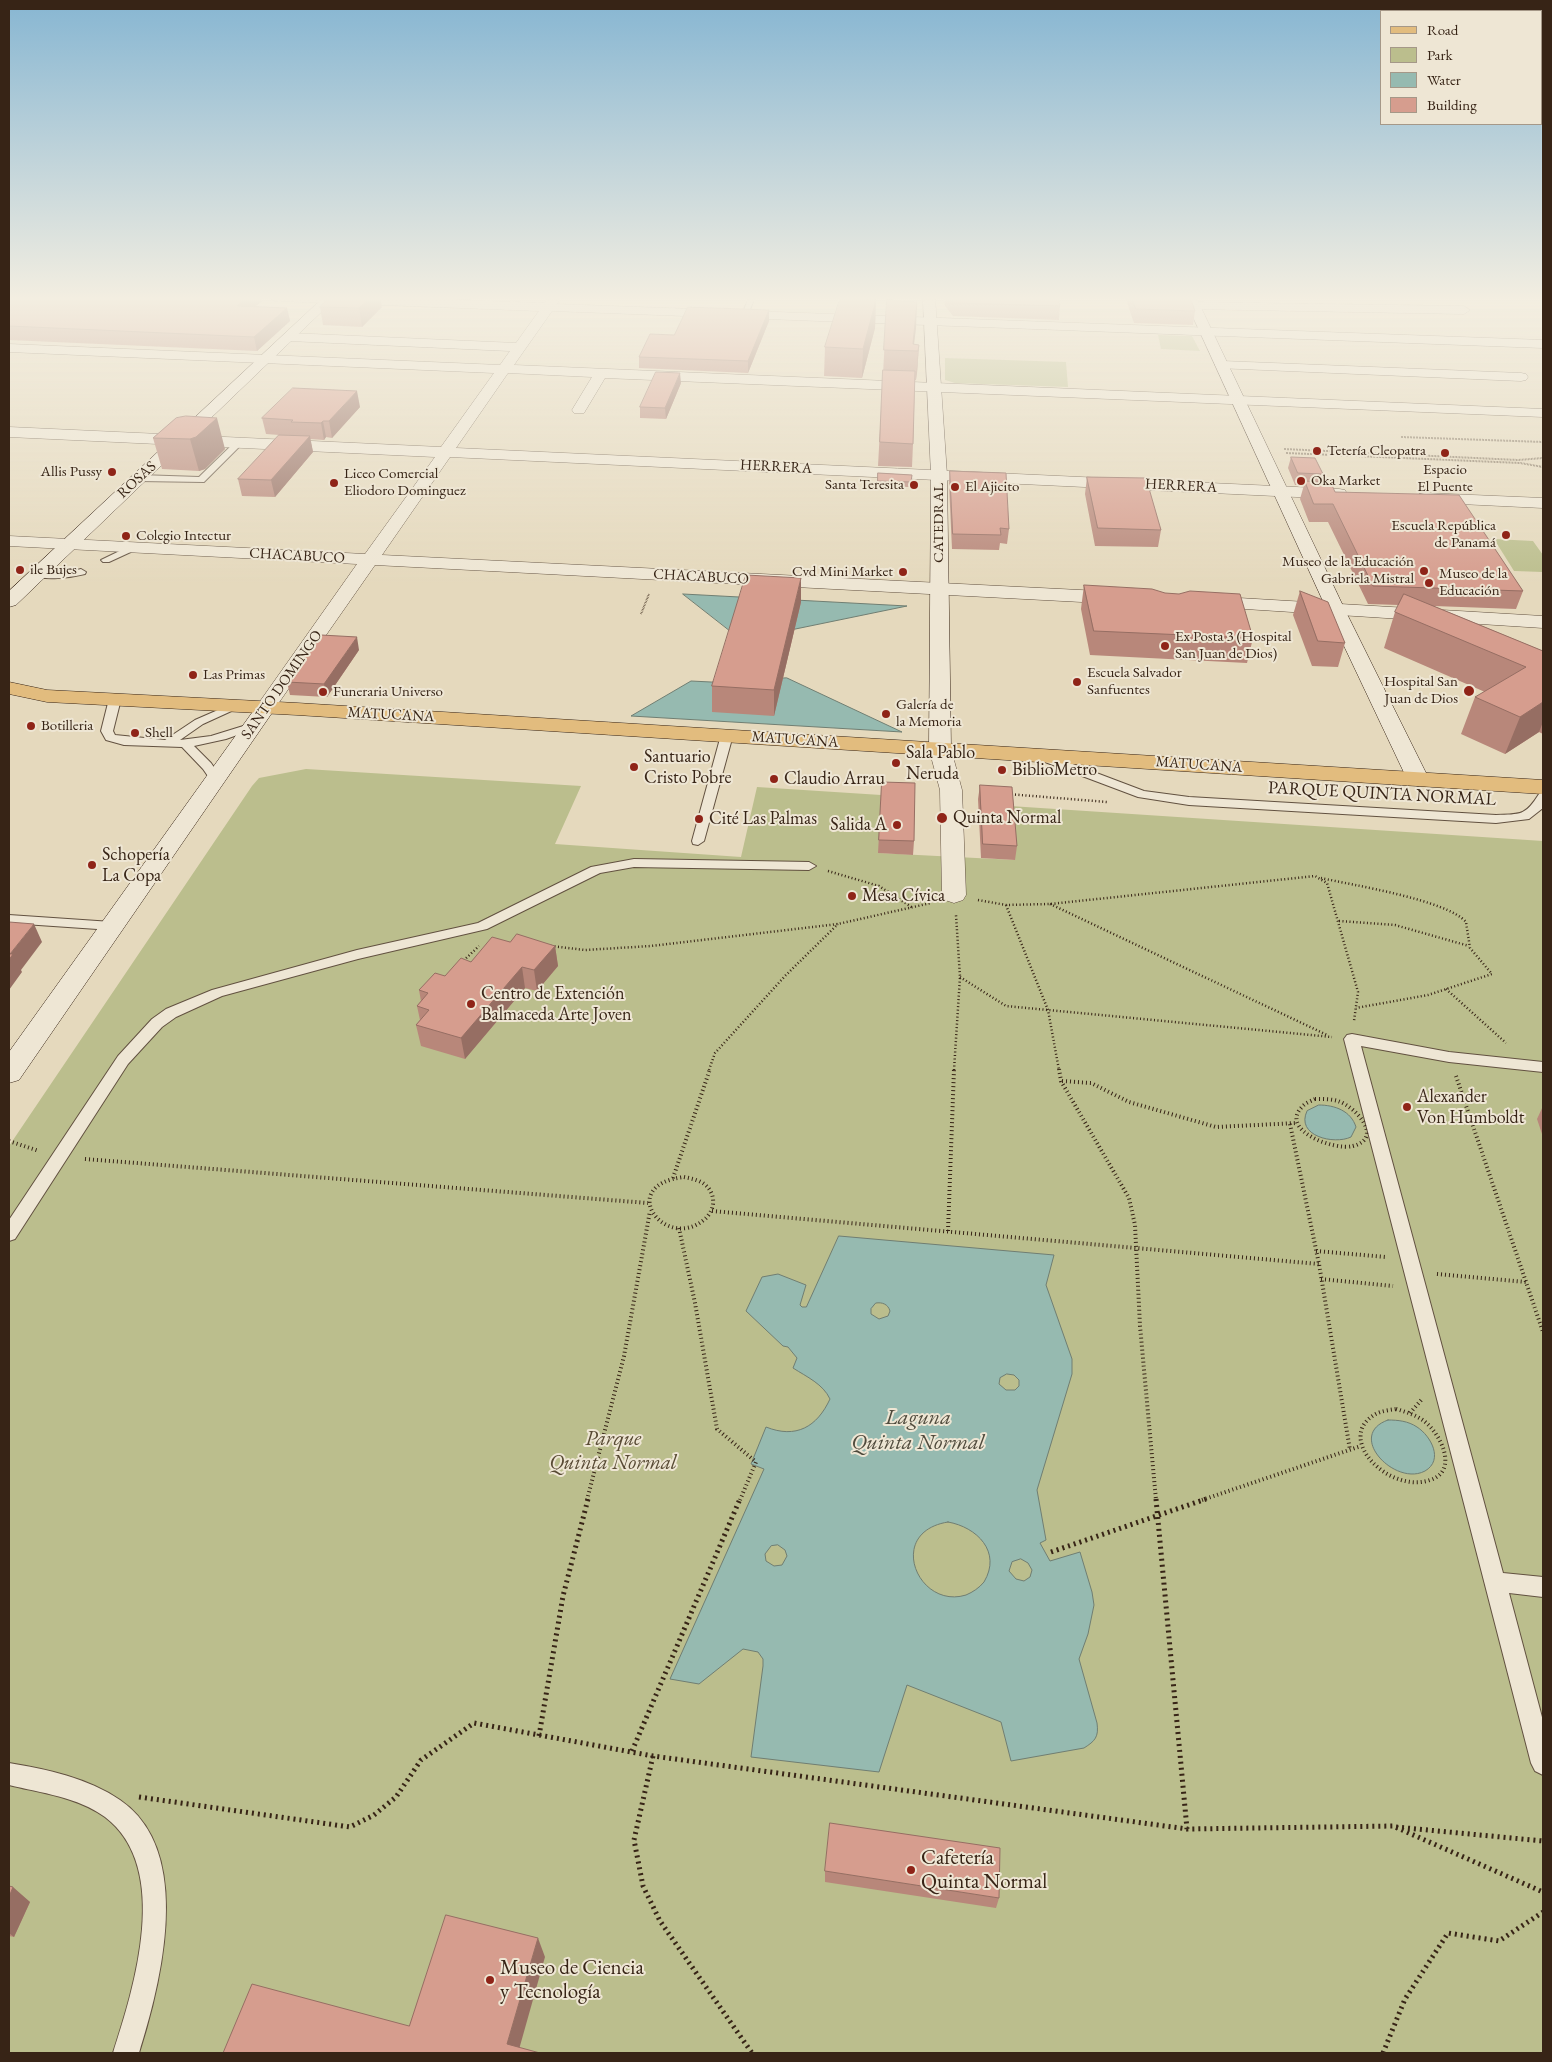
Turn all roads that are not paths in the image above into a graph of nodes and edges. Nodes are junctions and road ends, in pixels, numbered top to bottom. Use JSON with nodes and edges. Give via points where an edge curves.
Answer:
{"nodes":[{"id":1,"x":229,"y":393,"type":"edge"},
{"id":2,"x":488,"y":393,"type":"edge"},
{"id":3,"x":590,"y":393,"type":"edge"},
{"id":4,"x":934,"y":393,"type":"edge"},
{"id":5,"x":1080,"y":393,"type":"edge"},
{"id":6,"x":1235,"y":393,"type":"edge"},
{"id":7,"x":1238,"y":400,"type":"junction"},
{"id":8,"x":1539,"y":403,"type":"edge"},
{"id":9,"x":580,"y":410,"type":"dead end"},
{"id":10,"x":9,"y":432,"type":"edge"},
{"id":11,"x":181,"y":439,"type":"junction"},
{"id":12,"x":240,"y":442,"type":"junction"},
{"id":13,"x":448,"y":452,"type":"junction"},
{"id":14,"x":939,"y":475,"type":"junction"},
{"id":15,"x":139,"y":478,"type":"junction"},
{"id":16,"x":1282,"y":491,"type":"junction"},
{"id":17,"x":1359,"y":495,"type":"edge"},
{"id":18,"x":1408,"y":497,"type":"edge"},
{"id":19,"x":1543,"y":503,"type":"edge"},
{"id":20,"x":9,"y":541,"type":"edge"},
{"id":21,"x":68,"y":544,"type":"junction"},
{"id":22,"x":132,"y":548,"type":"junction"},
{"id":23,"x":106,"y":560,"type":"dead end"},
{"id":24,"x":370,"y":560,"type":"junction"},
{"id":25,"x":81,"y":572,"type":"dead end"},
{"id":26,"x":38,"y":574,"type":"junction"},
{"id":27,"x":938,"y":588,"type":"junction"},
{"id":28,"x":1140,"y":599,"type":"edge"},
{"id":29,"x":9,"y":601,"type":"edge"},
{"id":30,"x":1189,"y":601,"type":"edge"},
{"id":31,"x":1336,"y":610,"type":"junction"},
{"id":32,"x":1543,"y":622,"type":"edge"},
{"id":33,"x":9,"y":688,"type":"edge"},
{"id":34,"x":47,"y":696,"type":"junction"},
{"id":35,"x":115,"y":699,"type":"junction"},
{"id":36,"x":9,"y":700,"type":"edge"},
{"id":37,"x":234,"y":706,"type":"junction"},
{"id":38,"x":259,"y":717,"type":"junction"},
{"id":39,"x":727,"y":735,"type":"junction"},
{"id":40,"x":168,"y":744,"type":"junction"},
{"id":41,"x":185,"y":744,"type":"junction"},
{"id":42,"x":940,"y":749,"type":"junction"},
{"id":43,"x":1037,"y":755,"type":"junction"},
{"id":44,"x":216,"y":779,"type":"junction"},
{"id":45,"x":1418,"y":779,"type":"junction"},
{"id":46,"x":1543,"y":787,"type":"edge"},
{"id":47,"x":1543,"y":797,"type":"edge"},
{"id":48,"x":698,"y":841,"type":"dead end"},
{"id":49,"x":809,"y":866,"type":"road end"},
{"id":50,"x":954,"y":895,"type":"road end"},
{"id":51,"x":9,"y":919,"type":"edge"},
{"id":52,"x":112,"y":926,"type":"junction"},
{"id":53,"x":1537,"y":1066,"type":"edge"},
{"id":54,"x":9,"y":1073,"type":"edge"},
{"id":55,"x":9,"y":1234,"type":"edge"},
{"id":56,"x":1496,"y":1582,"type":"junction"},
{"id":57,"x":1543,"y":1587,"type":"edge"},
{"id":58,"x":1543,"y":1763,"type":"edge"},
{"id":59,"x":9,"y":1774,"type":"edge"},
{"id":60,"x":126,"y":2053,"type":"edge"}],
"edges":[{"from":1,"to":11,"type":"street","name":"ROSAS"},
{"from":2,"to":13,"type":"street","name":"SANTO DOMINGO"},
{"from":3,"to":9,"type":"street"},
{"from":4,"to":14,"type":"street","name":"CATEDRAL"},
{"from":5,"to":7,"type":"street"},
{"from":6,"to":7,"type":"street"},
{"from":7,"to":8,"type":"street"},
{"from":7,"to":16,"type":"street"},
{"from":10,"to":11,"type":"street","name":"HERRERA"},
{"from":11,"to":12,"type":"street","name":"HERRERA"},
{"from":11,"to":15,"type":"street","name":"ROSAS"},
{"from":12,"to":13,"type":"street","name":"HERRERA"},
{"from":12,"to":15,"type":"lane","via":[[201,480]]},
{"from":13,"to":14,"type":"street","name":"HERRERA"},
{"from":13,"to":24,"type":"street","name":"SANTO DOMINGO"},
{"from":14,"to":16,"type":"street","name":"HERRERA"},
{"from":14,"to":27,"type":"street","name":"CATEDRAL"},
{"from":15,"to":21,"type":"street","name":"ROSAS"},
{"from":16,"to":17,"type":"street","name":"HERRERA"},
{"from":16,"to":31,"type":"street"},
{"from":18,"to":19,"type":"street"},
{"from":20,"to":21,"type":"street","name":"CHACABUCO"},
{"from":21,"to":22,"type":"street","name":"CHACABUCO"},
{"from":21,"to":26,"type":"street","name":"ROSAS"},
{"from":22,"to":23,"type":"lane"},
{"from":22,"to":24,"type":"street","name":"CHACABUCO"},
{"from":24,"to":27,"type":"street","name":"CHACABUCO"},
{"from":24,"to":38,"type":"street","name":"SANTO DOMINGO"},
{"from":25,"to":26,"type":"lane"},
{"from":26,"to":29,"type":"street","name":"ROSAS"},
{"from":27,"to":28,"type":"street","name":"CHACABUCO"},
{"from":27,"to":42,"type":"street","name":"CATEDRAL"},
{"from":30,"to":31,"type":"street"},
{"from":31,"to":32,"type":"street"},
{"from":31,"to":45,"type":"street"},
{"from":33,"to":34,"type":"main road","name":"MATUCANA"},
{"from":34,"to":35,"type":"main road","name":"MATUCANA"},
{"from":34,"to":36,"type":"main road","name":"MATUCANA"},
{"from":35,"to":37,"type":"main road","name":"MATUCANA"},
{"from":35,"to":40,"type":"lane","via":[[107,731],[110,738]]},
{"from":37,"to":38,"type":"main road","name":"MATUCANA"},
{"from":37,"to":40,"type":"lane","via":[[199,722]]},
{"from":38,"to":39,"type":"main road","name":"MATUCANA"},
{"from":38,"to":41,"type":"lane","via":[[216,738]]},
{"from":38,"to":44,"type":"street","name":"SANTO DOMINGO"},
{"from":39,"to":42,"type":"main road","name":"MATUCANA"},
{"from":39,"to":48,"type":"lane"},
{"from":40,"to":41,"type":"lane"},
{"from":41,"to":44,"type":"lane","via":[[208,766]]},
{"from":42,"to":43,"type":"main road","name":"MATUCANA"},
{"from":42,"to":50,"type":"street","name":"CATEDRAL","via":[[950,790]]},
{"from":43,"to":45,"type":"main road","name":"MATUCANA"},
{"from":43,"to":47,"type":"lane","name":"PARQUE QUINTA NORMAL","via":[[1128,789],[1180,800],[1496,819],[1532,814],[1539,808]]},
{"from":44,"to":52,"type":"street","name":"SANTO DOMINGO"},
{"from":45,"to":46,"type":"main road","name":"MATUCANA"},
{"from":49,"to":55,"type":"lane","via":[[634,862],[615,865],[581,877],[482,926],[357,955],[196,1001],[171,1013],[147,1033],[123,1060]]},
{"from":51,"to":52,"type":"lane"},
{"from":52,"to":54,"type":"street","name":"SANTO DOMINGO"},
{"from":53,"to":56,"type":"lane","via":[[1449,1056],[1352,1039]]},
{"from":56,"to":57,"type":"lane"},
{"from":56,"to":58,"type":"lane"},
{"from":59,"to":60,"type":"lane","via":[[62,1786],[93,1798],[124,1818],[144,1849],[154,1899],[152,1934],[143,1992]]}]}
